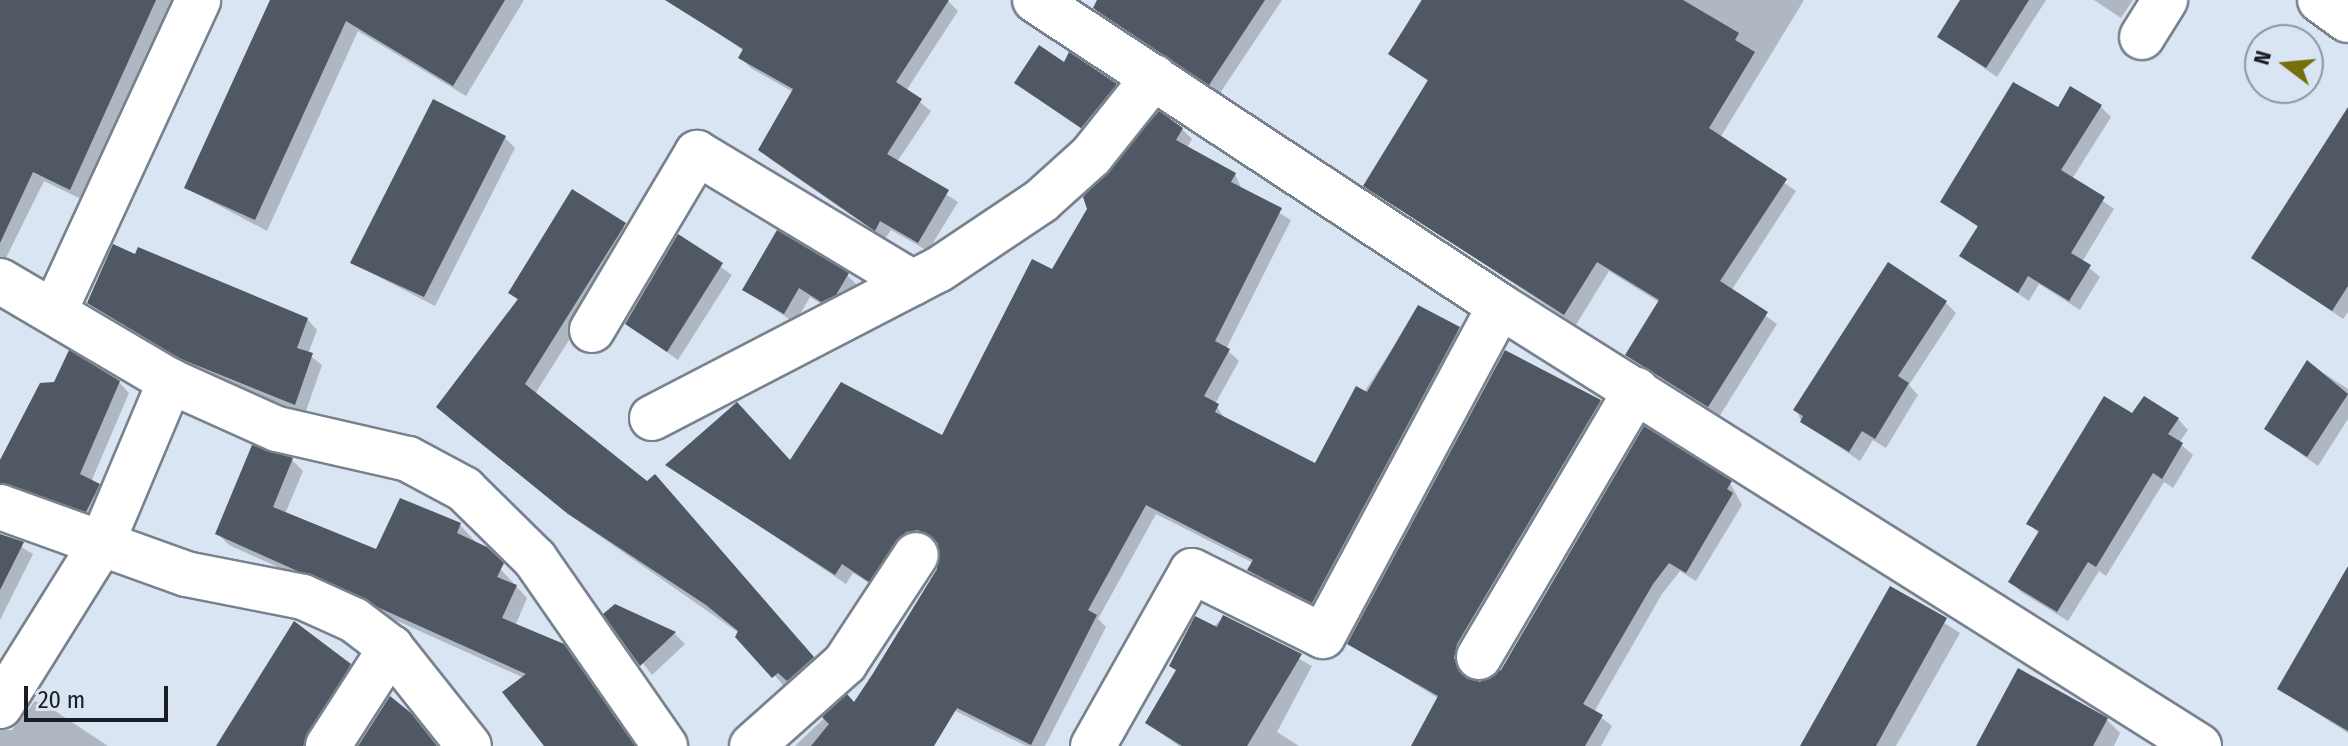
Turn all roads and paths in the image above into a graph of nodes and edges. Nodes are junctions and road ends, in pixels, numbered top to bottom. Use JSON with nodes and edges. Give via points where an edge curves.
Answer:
{"nodes":[{"id":1,"x":198,"y":0,"type":"edge"},
{"id":2,"x":1035,"y":0,"type":"edge"},
{"id":3,"x":2165,"y":0,"type":"edge"},
{"id":4,"x":2142,"y":37,"type":"dead end"},
{"id":5,"x":1154,"y":77,"type":"junction"},
{"id":6,"x":0,"y":281,"type":"edge"},
{"id":7,"x":913,"y":283,"type":"junction"},
{"id":8,"x":1500,"y":306,"type":"junction"},
{"id":9,"x":56,"y":308,"type":"junction"},
{"id":10,"x":592,"y":330,"type":"dead end"},
{"id":11,"x":170,"y":381,"type":"junction"},
{"id":12,"x":1636,"y":390,"type":"junction"},
{"id":13,"x":652,"y":418,"type":"dead end"},
{"id":14,"x":0,"y":507,"type":"edge"},
{"id":15,"x":102,"y":543,"type":"junction"},
{"id":16,"x":916,"y":555,"type":"dead end"},
{"id":17,"x":391,"y":648,"type":"junction"},
{"id":18,"x":1479,"y":657,"type":"dead end"},
{"id":19,"x":0,"y":706,"type":"edge"},
{"id":20,"x":328,"y":746,"type":"edge"},
{"id":21,"x":469,"y":746,"type":"edge"},
{"id":22,"x":665,"y":746,"type":"edge"},
{"id":23,"x":752,"y":746,"type":"edge"},
{"id":24,"x":1093,"y":746,"type":"edge"},
{"id":25,"x":2199,"y":746,"type":"edge"}],
"edges":[{"from":1,"to":9,"type":"street"},
{"from":2,"to":5,"type":"street"},
{"from":3,"to":4,"type":"street"},
{"from":5,"to":7,"type":"street","via":[[1091,156],[1041,201]]},
{"from":5,"to":8,"type":"street"},
{"from":6,"to":9,"type":"street"},
{"from":7,"to":10,"type":"street","via":[[697,153]]},
{"from":7,"to":13,"type":"street"},
{"from":8,"to":12,"type":"street"},
{"from":8,"to":24,"type":"street","via":[[1323,636],[1192,571]]},
{"from":9,"to":11,"type":"street"},
{"from":11,"to":15,"type":"street"},
{"from":11,"to":22,"type":"street","via":[[277,429],[408,459],[464,489],[535,559]]},
{"from":12,"to":18,"type":"street"},
{"from":12,"to":25,"type":"street"},
{"from":14,"to":15,"type":"street"},
{"from":15,"to":17,"type":"street","via":[[186,574],[303,597],[354,620]]},
{"from":15,"to":19,"type":"street"},
{"from":16,"to":23,"type":"street","via":[[845,663]]},
{"from":17,"to":20,"type":"street"},
{"from":17,"to":21,"type":"street"}]}
